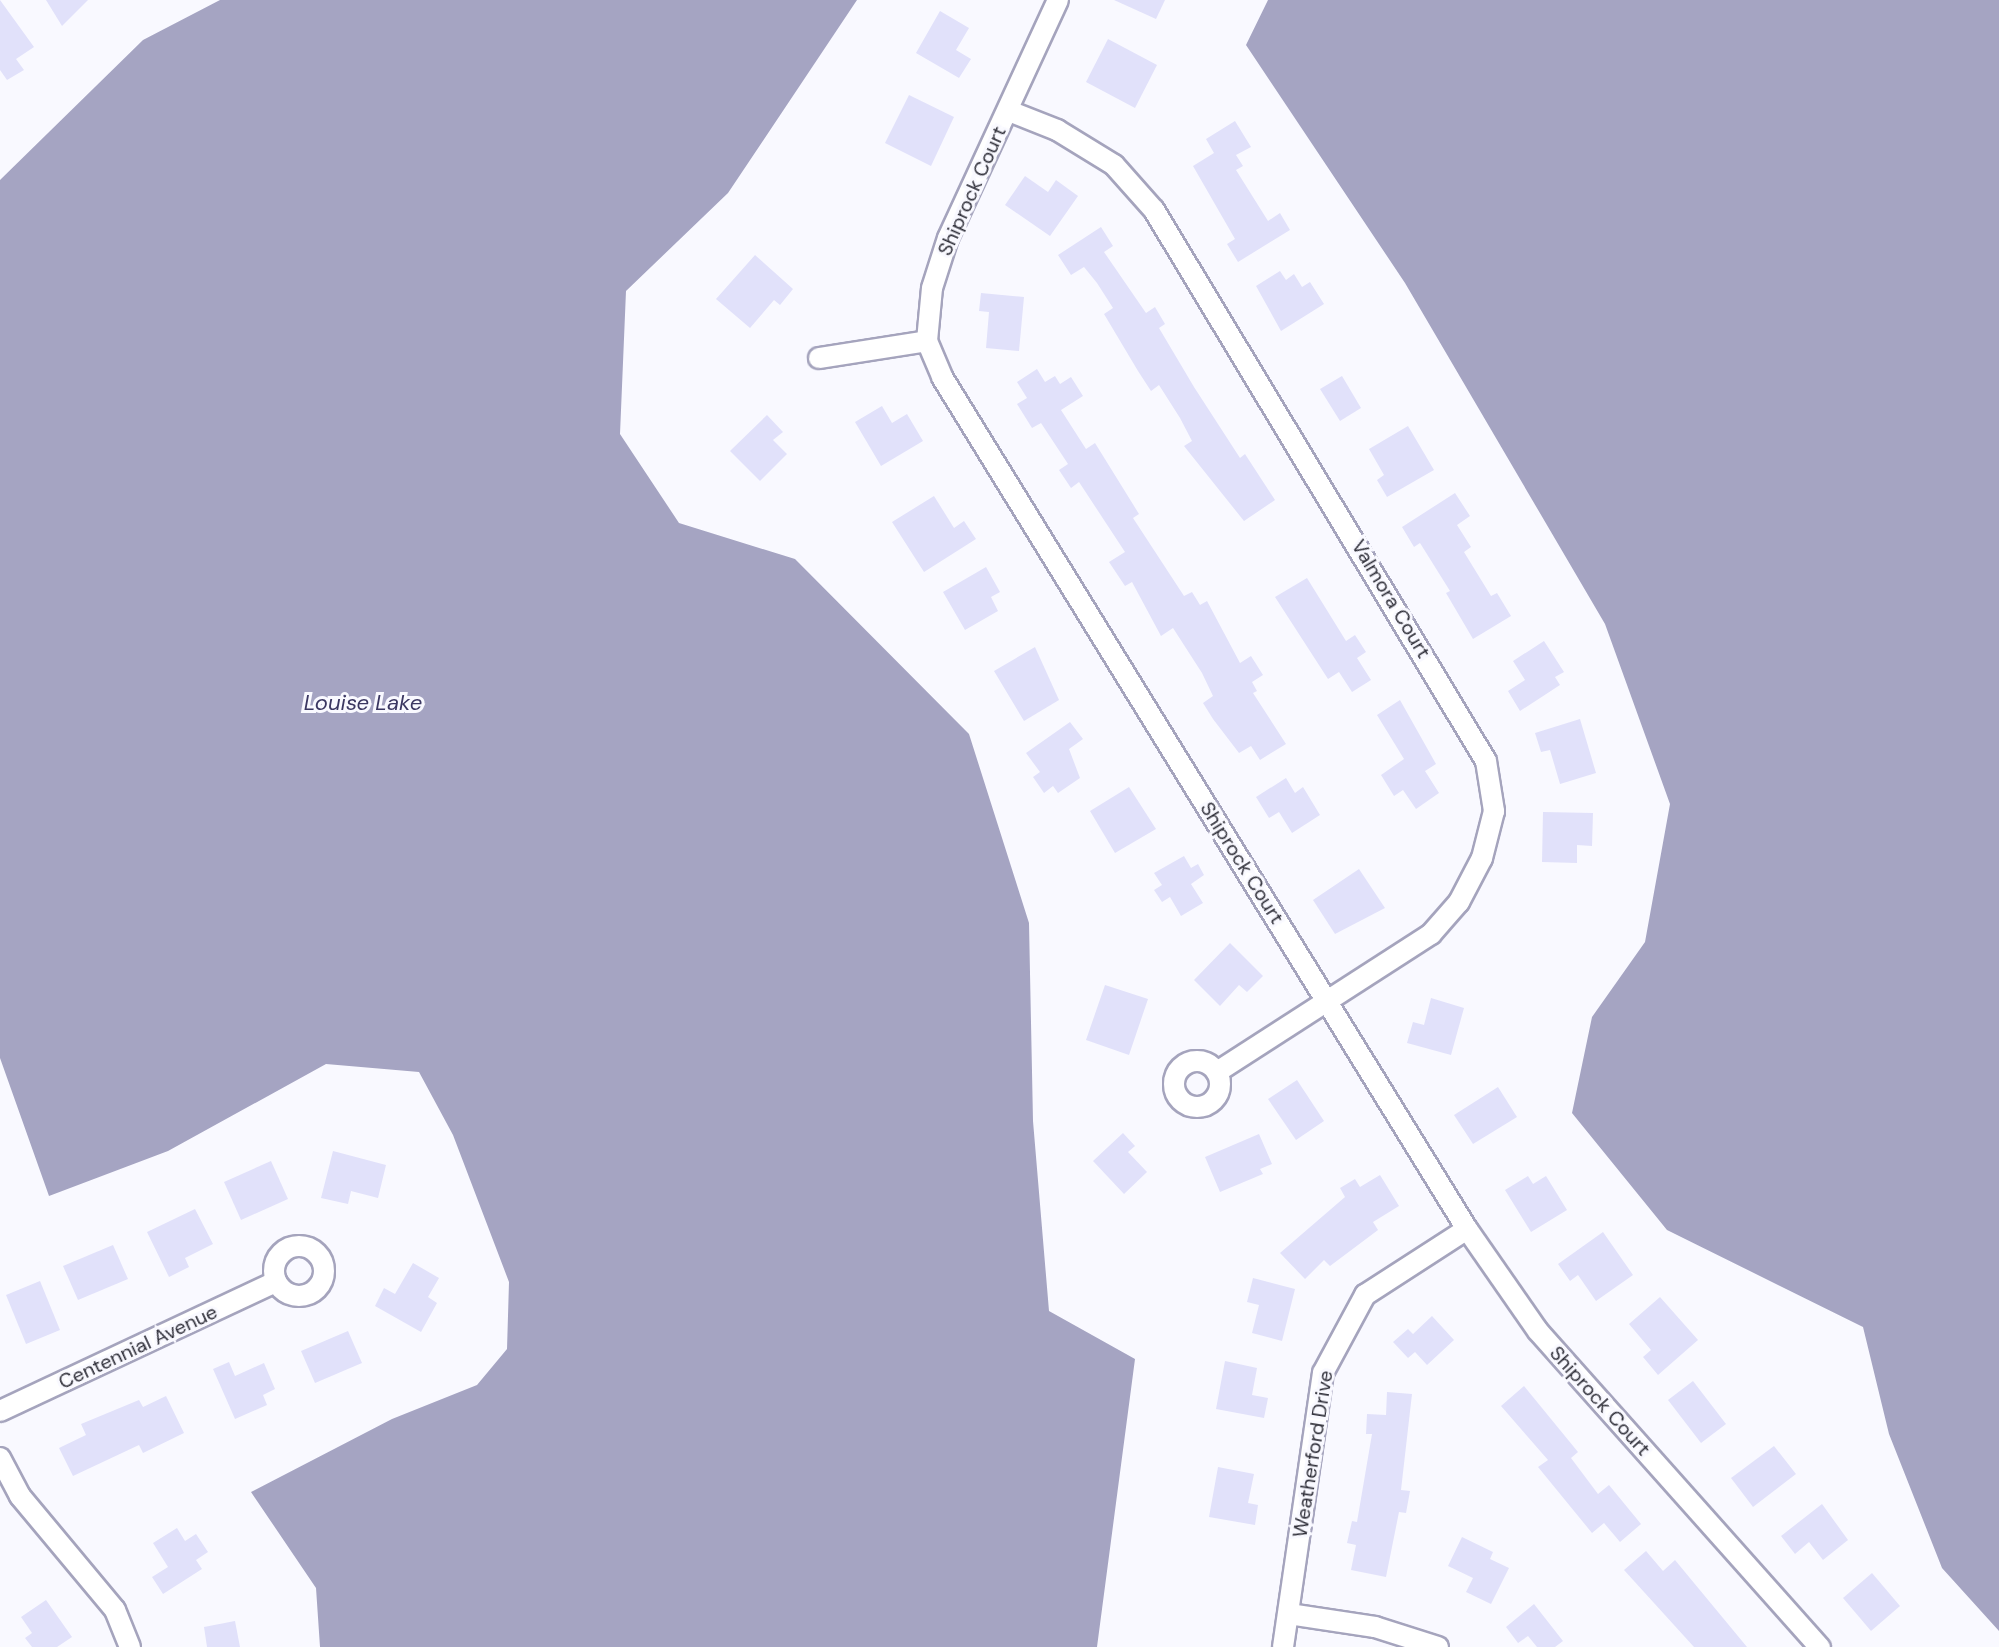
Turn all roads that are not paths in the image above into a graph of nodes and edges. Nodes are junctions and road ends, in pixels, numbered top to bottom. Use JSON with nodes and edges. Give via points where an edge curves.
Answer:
{"nodes":[{"id":1,"x":1058,"y":0,"type":"edge"},
{"id":2,"x":1009,"y":111,"type":"junction"},
{"id":3,"x":927,"y":341,"type":"junction"},
{"id":4,"x":819,"y":358,"type":"dead end"},
{"id":5,"x":1328,"y":1003,"type":"junction"},
{"id":6,"x":1217,"y":1072,"type":"dead end"},
{"id":7,"x":1467,"y":1229,"type":"junction"},
{"id":8,"x":276,"y":1282,"type":"dead end"},
{"id":9,"x":0,"y":1411,"type":"edge"},
{"id":10,"x":0,"y":1458,"type":"edge"},
{"id":11,"x":1289,"y":1614,"type":"junction"},
{"id":12,"x":130,"y":1647,"type":"edge"},
{"id":13,"x":1283,"y":1647,"type":"edge"},
{"id":14,"x":1438,"y":1647,"type":"edge"},
{"id":15,"x":1820,"y":1647,"type":"edge"}],
"edges":[{"from":1,"to":2,"type":"street","name":"Shiprock Court"},
{"from":2,"to":3,"type":"street","name":"Shiprock Court","via":[[948,238],[932,288]]},
{"from":2,"to":5,"type":"street","name":"Valmora Court","via":[[1057,130],[1114,165],[1154,210],[1486,761],[1494,811],[1482,858],[1459,902],[1431,934]]},
{"from":3,"to":4,"type":"street"},
{"from":3,"to":5,"type":"street","name":"Shiprock Court","via":[[965,417]]},
{"from":5,"to":6,"type":"street","name":"Valmora Court"},
{"from":5,"to":7,"type":"street","name":"Shiprock Court"},
{"from":7,"to":11,"type":"street","name":"Weatherford Drive","via":[[1365,1295],[1343,1328],[1323,1373]]},
{"from":7,"to":15,"type":"street","name":"Shiprock Court","via":[[1538,1331]]},
{"from":8,"to":9,"type":"street","name":"Centennial Avenue"},
{"from":10,"to":12,"type":"street","via":[[20,1496],[115,1610]]},
{"from":11,"to":13,"type":"street","name":"Weatherford Drive"},
{"from":11,"to":14,"type":"street","via":[[1375,1627]]}]}
